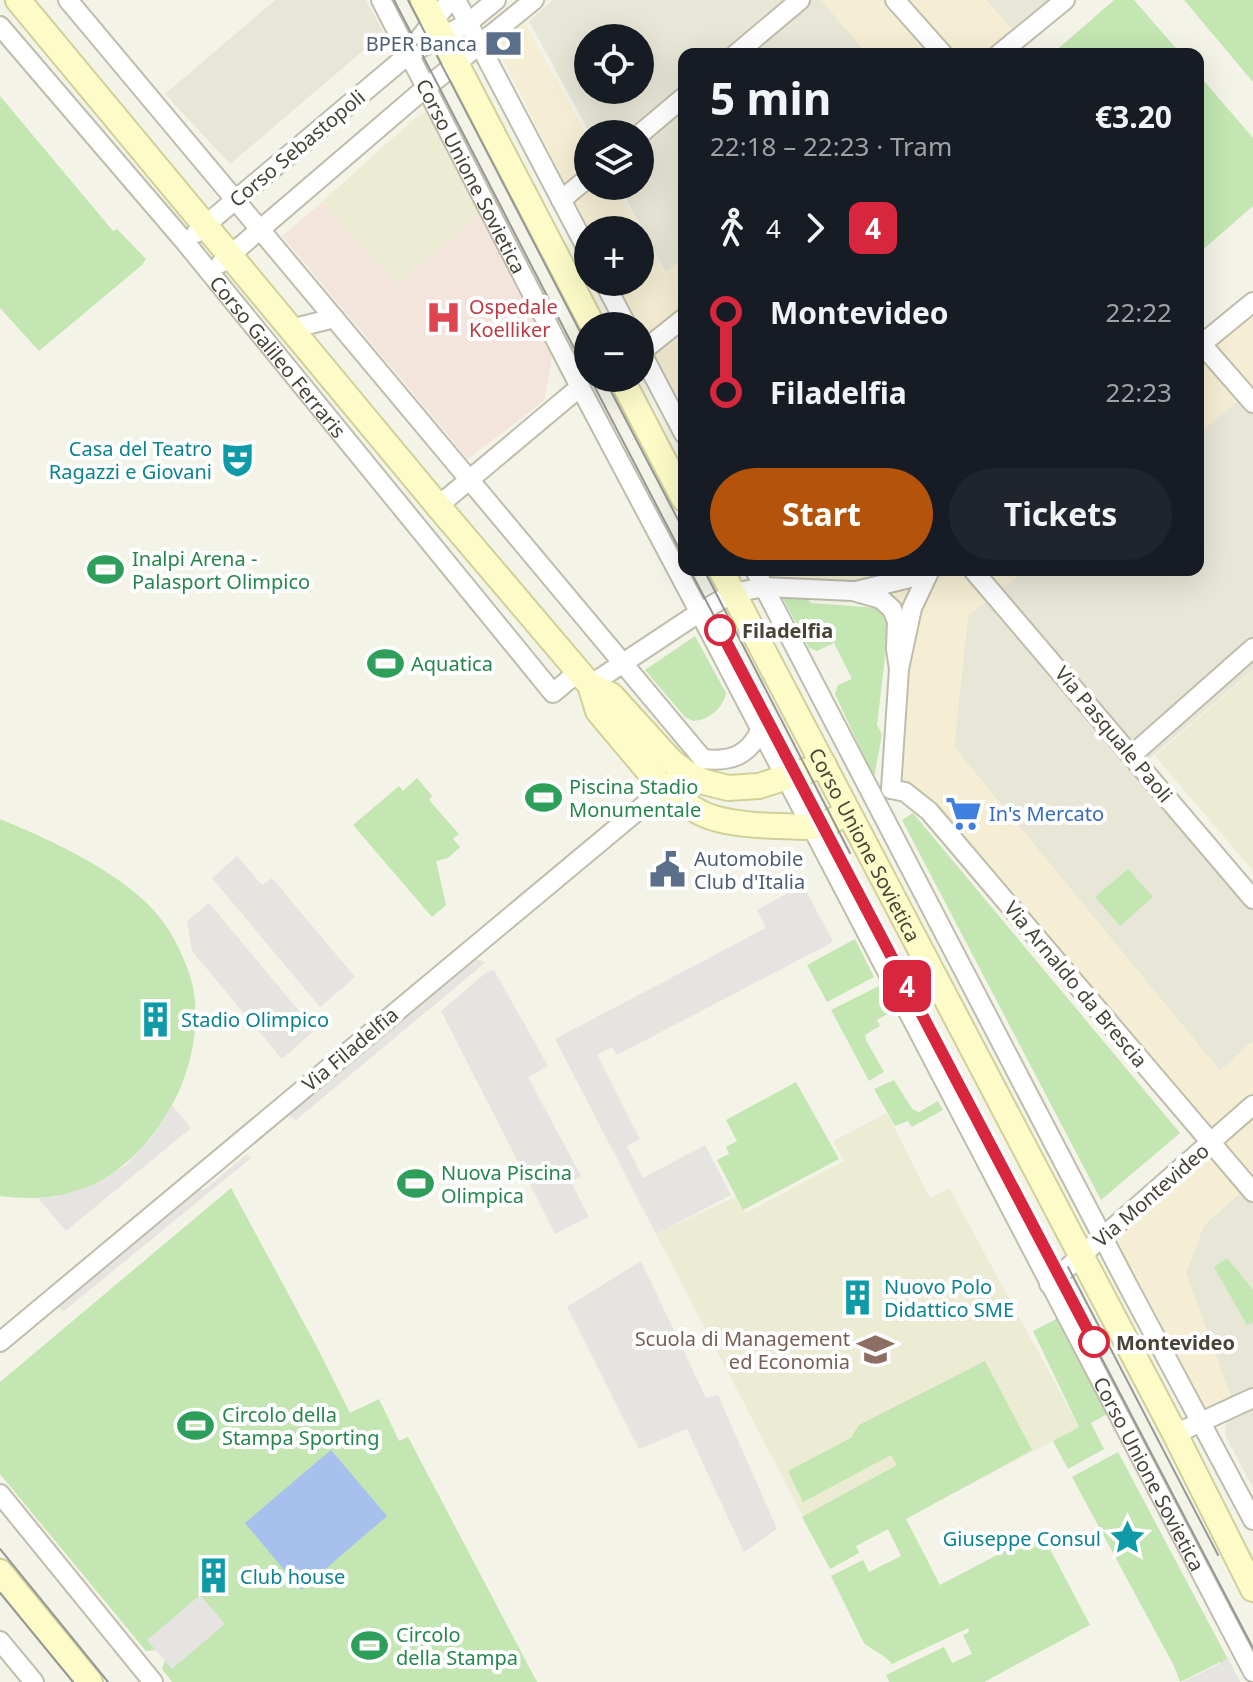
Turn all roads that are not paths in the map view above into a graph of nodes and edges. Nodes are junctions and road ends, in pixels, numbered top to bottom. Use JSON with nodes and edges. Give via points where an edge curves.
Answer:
{"nodes":[{"id":1,"x":18,"y":0,"type":"edge"},
{"id":2,"x":68,"y":0,"type":"edge"},
{"id":3,"x":381,"y":0,"type":"edge"},
{"id":4,"x":453,"y":0,"type":"edge"},
{"id":5,"x":496,"y":0,"type":"edge"},
{"id":6,"x":534,"y":0,"type":"edge"},
{"id":7,"x":800,"y":0,"type":"edge"},
{"id":8,"x":895,"y":0,"type":"edge"},
{"id":9,"x":1065,"y":0,"type":"edge"},
{"id":10,"x":468,"y":23,"type":"junction"},
{"id":11,"x":0,"y":26,"type":"edge"},
{"id":12,"x":440,"y":34,"type":"edge"},
{"id":13,"x":480,"y":44,"type":"junction"},
{"id":14,"x":743,"y":48,"type":"edge"},
{"id":15,"x":938,"y":48,"type":"edge"},
{"id":16,"x":1006,"y":48,"type":"edge"},
{"id":17,"x":409,"y":54,"type":"junction"},
{"id":18,"x":426,"y":88,"type":"junction"},
{"id":19,"x":678,"y":102,"type":"edge"},
{"id":20,"x":654,"y":122,"type":"edge"},
{"id":21,"x":574,"y":189,"type":"edge"},
{"id":22,"x":236,"y":200,"type":"junction"},
{"id":23,"x":561,"y":200,"type":"junction"},
{"id":24,"x":206,"y":225,"type":"junction"},
{"id":25,"x":574,"y":225,"type":"edge"},
{"id":26,"x":260,"y":228,"type":"junction"},
{"id":27,"x":185,"y":242,"type":"junction"},
{"id":28,"x":230,"y":254,"type":"junction"},
{"id":29,"x":210,"y":272,"type":"junction"},
{"id":30,"x":1253,"y":302,"type":"edge"},
{"id":31,"x":586,"y":312,"type":"edge"},
{"id":32,"x":334,"y":318,"type":"junction"},
{"id":33,"x":678,"y":323,"type":"edge"},
{"id":34,"x":291,"y":329,"type":"junction"},
{"id":35,"x":1204,"y":340,"type":"edge"},
{"id":36,"x":654,"y":341,"type":"edge"},
{"id":37,"x":1204,"y":349,"type":"edge"},
{"id":38,"x":574,"y":375,"type":"edge"},
{"id":39,"x":654,"y":378,"type":"edge"},
{"id":40,"x":574,"y":392,"type":"edge"},
{"id":41,"x":583,"y":392,"type":"edge"},
{"id":42,"x":628,"y":392,"type":"edge"},
{"id":43,"x":1253,"y":403,"type":"edge"},
{"id":44,"x":678,"y":423,"type":"edge"},
{"id":45,"x":469,"y":479,"type":"junction"},
{"id":46,"x":678,"y":487,"type":"edge"},
{"id":47,"x":438,"y":506,"type":"junction"},
{"id":48,"x":678,"y":571,"type":"edge"},
{"id":49,"x":681,"y":576,"type":"edge"},
{"id":50,"x":724,"y":576,"type":"edge"},
{"id":51,"x":915,"y":576,"type":"edge"},
{"id":52,"x":926,"y":576,"type":"edge"},
{"id":53,"x":978,"y":576,"type":"edge"},
{"id":54,"x":760,"y":578,"type":"edge"},
{"id":55,"x":853,"y":591,"type":"junction"},
{"id":56,"x":733,"y":593,"type":"junction"},
{"id":57,"x":700,"y":612,"type":"junction"},
{"id":58,"x":1253,"y":648,"type":"edge"},
{"id":59,"x":623,"y":663,"type":"junction"},
{"id":60,"x":899,"y":669,"type":"junction"},
{"id":61,"x":584,"y":679,"type":"junction"},
{"id":62,"x":760,"y":731,"type":"junction"},
{"id":63,"x":851,"y":752,"type":"junction"},
{"id":64,"x":1132,"y":755,"type":"junction"},
{"id":65,"x":824,"y":765,"type":"junction"},
{"id":66,"x":694,"y":766,"type":"junction"},
{"id":67,"x":786,"y":778,"type":"junction"},
{"id":68,"x":664,"y":788,"type":"junction"},
{"id":69,"x":883,"y":793,"type":"junction"},
{"id":70,"x":848,"y":812,"type":"junction"},
{"id":71,"x":812,"y":827,"type":"junction"},
{"id":72,"x":1253,"y":899,"type":"edge"},
{"id":73,"x":1253,"y":1105,"type":"edge"},
{"id":74,"x":1211,"y":1143,"type":"junction"},
{"id":75,"x":1253,"y":1192,"type":"edge"},
{"id":76,"x":1103,"y":1237,"type":"junction"},
{"id":77,"x":1081,"y":1256,"type":"junction"},
{"id":78,"x":1049,"y":1284,"type":"junction"},
{"id":79,"x":0,"y":1342,"type":"edge"},
{"id":80,"x":1253,"y":1398,"type":"edge"},
{"id":81,"x":1202,"y":1423,"type":"junction"},
{"id":82,"x":1175,"y":1434,"type":"junction"},
{"id":83,"x":0,"y":1494,"type":"edge"},
{"id":84,"x":1253,"y":1520,"type":"edge"},
{"id":85,"x":0,"y":1572,"type":"edge"},
{"id":86,"x":1253,"y":1589,"type":"edge"},
{"id":87,"x":0,"y":1641,"type":"edge"},
{"id":88,"x":1253,"y":1672,"type":"edge"},
{"id":89,"x":34,"y":1682,"type":"edge"},
{"id":90,"x":90,"y":1682,"type":"edge"},
{"id":91,"x":153,"y":1682,"type":"edge"}],
"edges":[{"from":1,"to":24,"type":"main road","name":"Corso Galileo Ferraris"},
{"from":2,"to":22,"type":"street"},
{"from":3,"to":17,"type":"street","name":"Corso Unione Sovietica"},
{"from":4,"to":10,"type":"street"},
{"from":4,"to":12,"type":"street","name":"Corso Sebastopoli"},
{"from":5,"to":10,"type":"street","name":"Corso Sebastopoli"},
{"from":6,"to":13,"type":"street","name":"Corso Sebastopoli"},
{"from":7,"to":14,"type":"street"},
{"from":8,"to":15,"type":"street"},
{"from":9,"to":16,"type":"street"},
{"from":10,"to":12,"type":"street","name":"Corso Sebastopoli"},
{"from":10,"to":13,"type":"street"},
{"from":11,"to":27,"type":"street","name":"Corso Galileo Ferraris"},
{"from":12,"to":13,"type":"street","name":"Corso Sebastopoli"},
{"from":12,"to":17,"type":"street","name":"Corso Sebastopoli"},
{"from":12,"to":18,"type":"street","name":"Corso Sebastopoli"},
{"from":12,"to":31,"type":"main road","name":"Corso Unione Sovietica"},
{"from":13,"to":23,"type":"street"},
{"from":17,"to":18,"type":"street","name":"Corso Unione Sovietica"},
{"from":17,"to":22,"type":"street","name":"Corso Sebastopoli"},
{"from":18,"to":26,"type":"street","name":"Corso Sebastopoli"},
{"from":18,"to":38,"type":"street","name":"Corso Unione Sovietica"},
{"from":19,"to":20,"type":"street"},
{"from":21,"to":23,"type":"street"},
{"from":22,"to":24,"type":"street","name":"Corso Sebastopoli"},
{"from":22,"to":26,"type":"street"},
{"from":23,"to":25,"type":"street"},
{"from":24,"to":27,"type":"street","name":"Corso Sebastopoli"},
{"from":24,"to":28,"type":"main road","name":"Corso Galileo Ferraris"},
{"from":26,"to":28,"type":"street","name":"Corso Sebastopoli"},
{"from":26,"to":32,"type":"street"},
{"from":27,"to":29,"type":"street","name":"Corso Galileo Ferraris"},
{"from":28,"to":29,"type":"street","name":"Corso Sebastopoli"},
{"from":28,"to":34,"type":"main road","name":"Corso Galileo Ferraris"},
{"from":29,"to":61,"type":"street","name":"Corso Galileo Ferraris","via":[[553,693]]},
{"from":30,"to":35,"type":"street"},
{"from":32,"to":34,"type":"street","name":"Corso Galileo Ferraris"},
{"from":32,"to":45,"type":"street"},
{"from":33,"to":36,"type":"street"},
{"from":34,"to":47,"type":"main road","name":"Corso Galileo Ferraris"},
{"from":37,"to":43,"type":"street"},
{"from":39,"to":44,"type":"street"},
{"from":40,"to":45,"type":"street"},
{"from":41,"to":48,"type":"street","name":"Corso Unione Sovietica"},
{"from":42,"to":46,"type":"main road"},
{"from":45,"to":47,"type":"street"},
{"from":45,"to":59,"type":"street"},
{"from":47,"to":61,"type":"main road","name":"Corso Galileo Ferraris"},
{"from":49,"to":57,"type":"street","name":"Corso Unione Sovietica"},
{"from":50,"to":56,"type":"main road","name":"Corso Unione Sovietica"},
{"from":51,"to":55,"type":"street"},
{"from":52,"to":60,"type":"street","via":[[912,608]]},
{"from":53,"to":64,"type":"street","name":"Via Pasquale Paoli"},
{"from":54,"to":55,"type":"street"},
{"from":54,"to":56,"type":"street"},
{"from":54,"to":63,"type":"street","name":"Corso Unione Sovietica"},
{"from":55,"to":60,"type":"street","via":[[881,599],[892,609]]},
{"from":56,"to":57,"type":"street"},
{"from":56,"to":65,"type":"main road","name":"Corso Unione Sovietica"},
{"from":57,"to":59,"type":"street"},
{"from":57,"to":62,"type":"street","name":"Corso Unione Sovietica"},
{"from":58,"to":64,"type":"street"},
{"from":59,"to":61,"type":"street"},
{"from":59,"to":66,"type":"street"},
{"from":60,"to":69,"type":"street"},
{"from":61,"to":66,"type":"main road","via":[[611,695],[671,761]]},
{"from":61,"to":68,"type":"main road","via":[[598,711]]},
{"from":62,"to":66,"type":"street","via":[[754,745],[740,754]]},
{"from":62,"to":67,"type":"street","name":"Corso Unione Sovietica"},
{"from":63,"to":65,"type":"street"},
{"from":63,"to":69,"type":"street","name":"Corso Unione Sovietica"},
{"from":64,"to":72,"type":"street","name":"Via Pasquale Paoli"},
{"from":65,"to":67,"type":"main road"},
{"from":65,"to":70,"type":"main road","name":"Corso Unione Sovietica"},
{"from":66,"to":67,"type":"main road","via":[[704,782],[728,788]]},
{"from":66,"to":68,"type":"street","name":"Via Filadelfia"},
{"from":67,"to":71,"type":"street","name":"Corso Unione Sovietica"},
{"from":68,"to":71,"type":"main road","via":[[715,818]]},
{"from":68,"to":79,"type":"street","name":"Via Filadelfia"},
{"from":69,"to":70,"type":"street"},
{"from":69,"to":74,"type":"street","name":"Via Arnaldo da Brescia","via":[[905,792],[929,811]]},
{"from":69,"to":76,"type":"street","name":"Corso Unione Sovietica"},
{"from":70,"to":71,"type":"main road"},
{"from":70,"to":77,"type":"main road","name":"Corso Unione Sovietica"},
{"from":71,"to":78,"type":"street","name":"Corso Unione Sovietica"},
{"from":73,"to":74,"type":"street","name":"Via Montevideo"},
{"from":74,"to":75,"type":"street","name":"Via Arnaldo da Brescia"},
{"from":74,"to":76,"type":"street","name":"Via Montevideo"},
{"from":76,"to":77,"type":"street","name":"Via Montevideo"},
{"from":76,"to":81,"type":"street","name":"Corso Unione Sovietica"},
{"from":77,"to":78,"type":"street","name":"Via Montevideo"},
{"from":77,"to":82,"type":"main road","name":"Corso Unione Sovietica"},
{"from":78,"to":88,"type":"street","name":"Corso Unione Sovietica"},
{"from":80,"to":81,"type":"street"},
{"from":81,"to":82,"type":"street"},
{"from":81,"to":84,"type":"street","name":"Corso Unione Sovietica"},
{"from":82,"to":86,"type":"main road","name":"Corso Unione Sovietica"},
{"from":83,"to":91,"type":"street"},
{"from":85,"to":90,"type":"main road"},
{"from":87,"to":89,"type":"street"}]}
